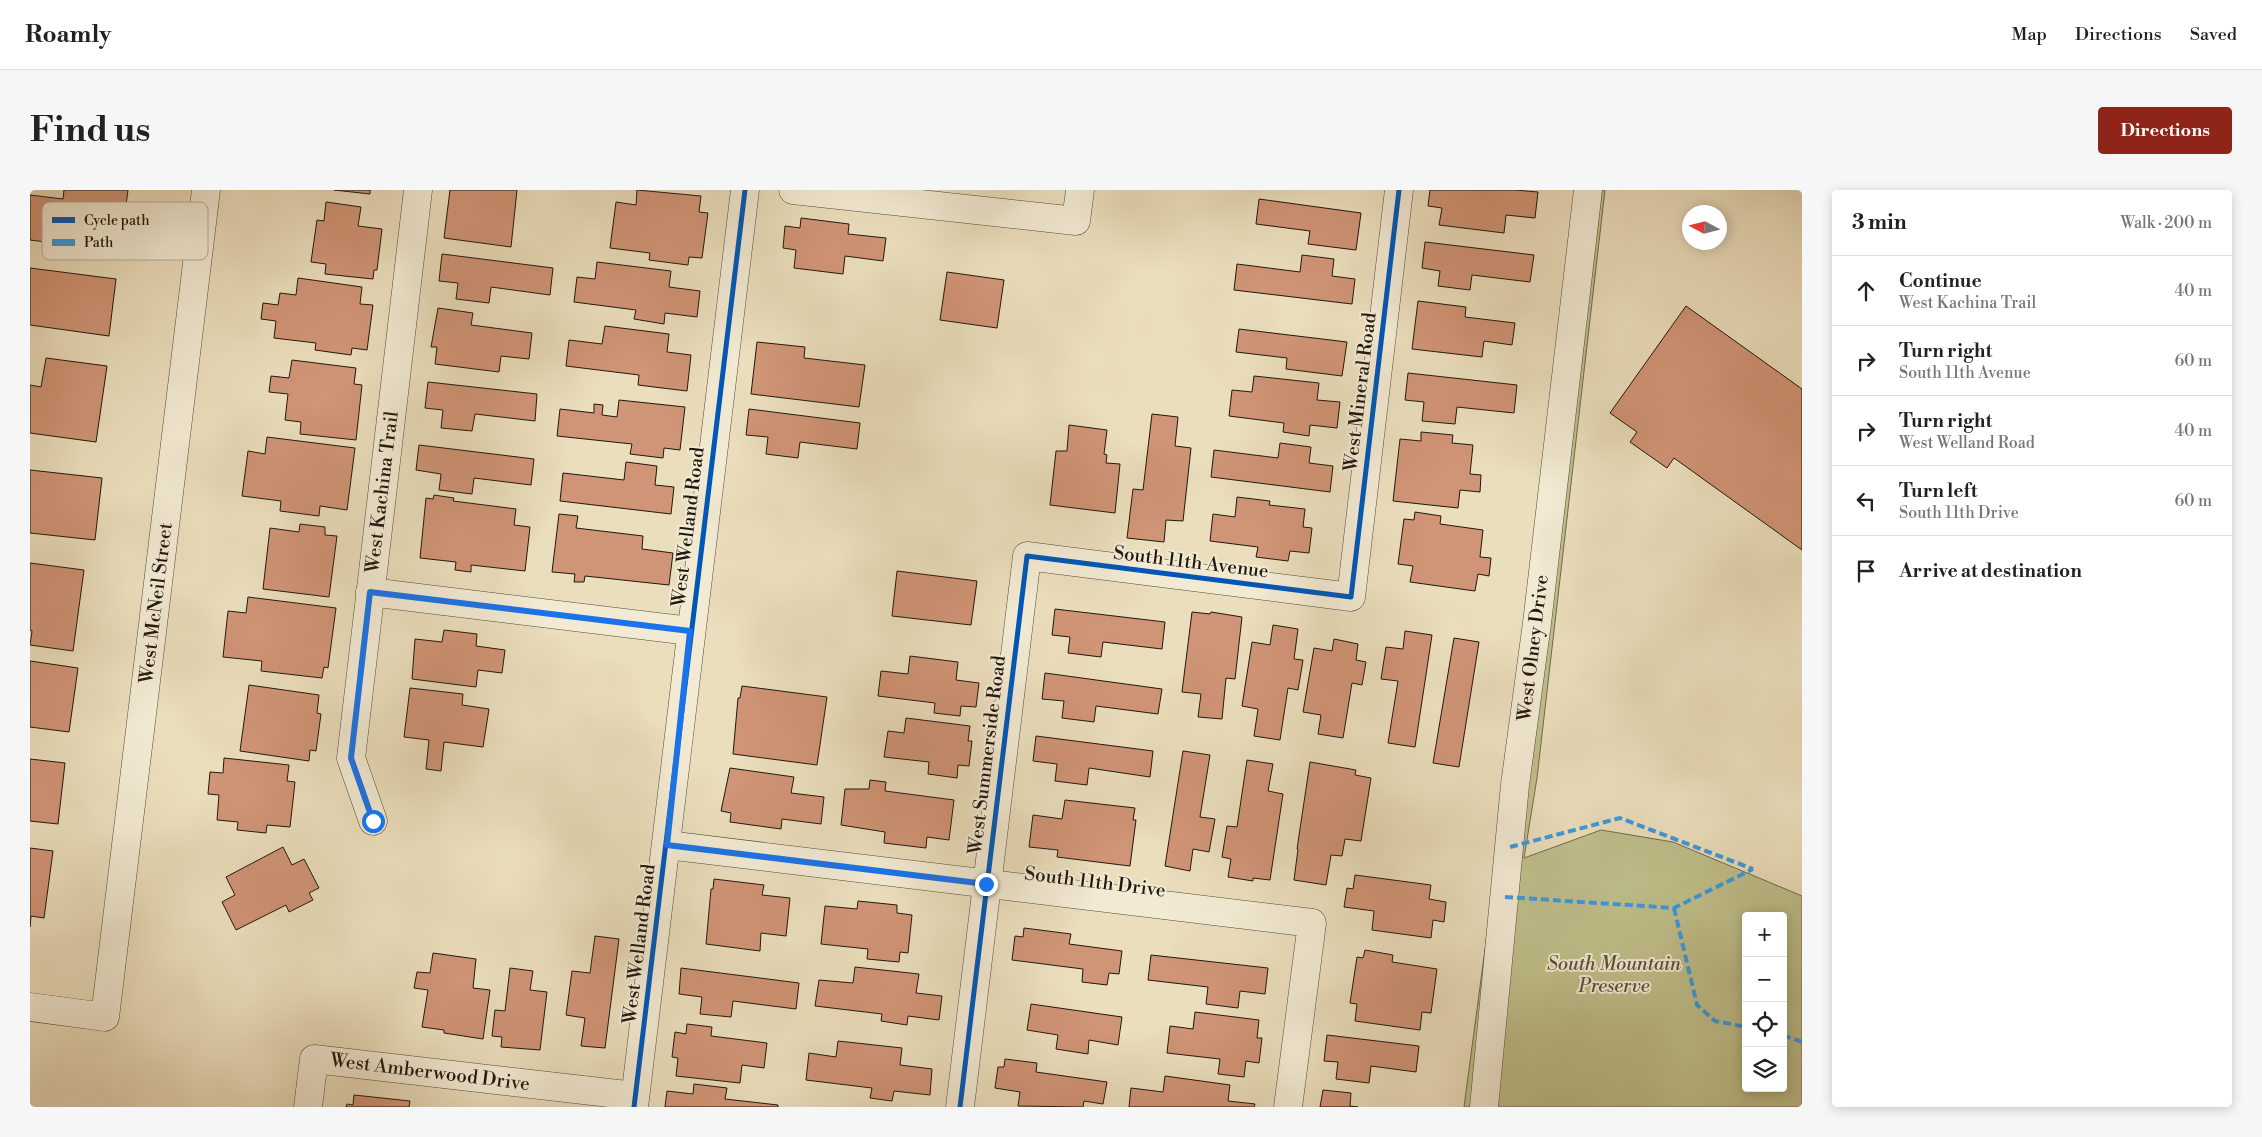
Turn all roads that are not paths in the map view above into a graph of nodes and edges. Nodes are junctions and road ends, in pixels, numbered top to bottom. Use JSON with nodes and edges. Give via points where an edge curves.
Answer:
{"nodes":[{"id":1,"x":418,"y":190,"type":"edge"},
{"id":2,"x":746,"y":190,"type":"edge"},
{"id":3,"x":793,"y":190,"type":"edge"},
{"id":4,"x":1080,"y":190,"type":"edge"},
{"id":5,"x":1399,"y":190,"type":"edge"},
{"id":6,"x":1588,"y":190,"type":"edge"},
{"id":7,"x":197,"y":260,"type":"edge"},
{"id":8,"x":1026,"y":556,"type":"joint"},
{"id":9,"x":370,"y":592,"type":"junction"},
{"id":10,"x":1351,"y":597,"type":"joint"},
{"id":11,"x":690,"y":631,"type":"junction"},
{"id":12,"x":373,"y":821,"type":"dead end"},
{"id":13,"x":667,"y":845,"type":"junction"},
{"id":14,"x":986,"y":884,"type":"junction"},
{"id":15,"x":30,"y":1008,"type":"edge"},
{"id":16,"x":634,"y":1102,"type":"edge"},
{"id":17,"x":308,"y":1107,"type":"edge"},
{"id":18,"x":960,"y":1107,"type":"edge"},
{"id":19,"x":1288,"y":1107,"type":"edge"},
{"id":20,"x":1484,"y":1107,"type":"edge"}],
"edges":[{"from":1,"to":9,"type":"street","name":"West Kachina Trail"},
{"from":2,"to":11,"type":"street","name":"West Welland Road"},
{"from":3,"to":4,"type":"street","via":[[1076,220]]},
{"from":5,"to":10,"type":"street","name":"West Mineral Road"},
{"from":6,"to":20,"type":"street","name":"West Olney Drive","via":[[1515,785]]},
{"from":7,"to":15,"type":"street","name":"West McNeil Street","via":[[105,1017]]},
{"from":8,"to":10,"type":"street","name":"South 11th Avenue"},
{"from":8,"to":14,"type":"street","name":"West Summerside Road"},
{"from":9,"to":11,"type":"street"},
{"from":9,"to":12,"type":"street","name":"West Kachina Trail","via":[[351,758]]},
{"from":11,"to":13,"type":"street","name":"West Welland Road"},
{"from":13,"to":14,"type":"street","name":"South 11th Drive"},
{"from":13,"to":16,"type":"street","name":"West Welland Road"},
{"from":14,"to":18,"type":"street","name":"West Summerside Road"},
{"from":14,"to":19,"type":"street","name":"South 11th Drive","via":[[1312,923]]},
{"from":16,"to":17,"type":"street","name":"West Amberwood Drive","via":[[314,1059]]}]}
